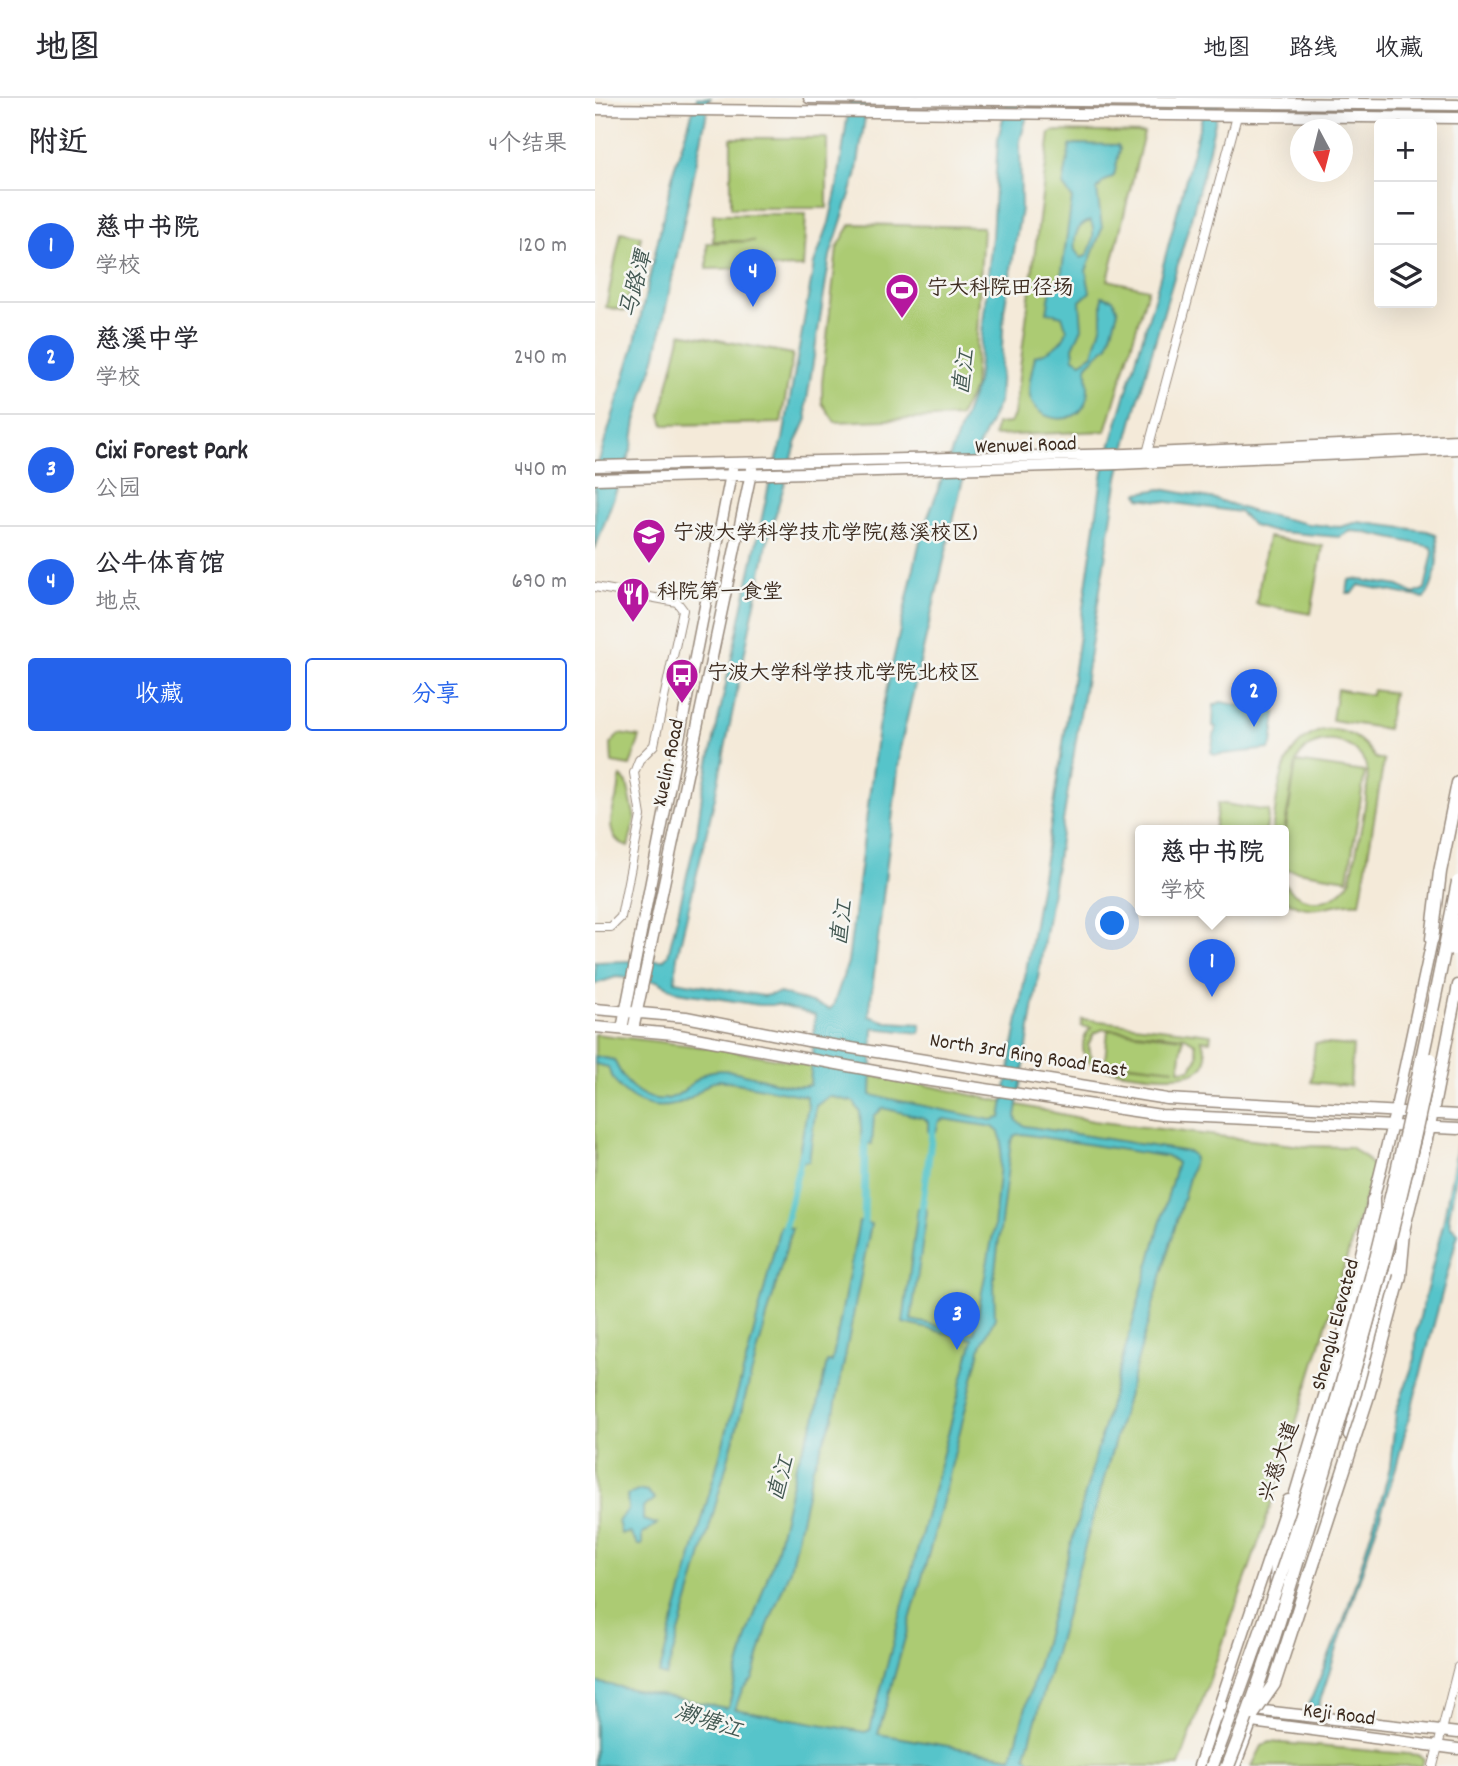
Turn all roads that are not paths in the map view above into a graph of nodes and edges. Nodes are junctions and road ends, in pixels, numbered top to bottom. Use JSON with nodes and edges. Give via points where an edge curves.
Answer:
{"nodes":[{"id":1,"x":809,"y":98,"type":"edge"},
{"id":2,"x":1458,"y":105,"type":"edge"},
{"id":3,"x":595,"y":110,"type":"edge"},
{"id":4,"x":1237,"y":116,"type":"junction"},
{"id":5,"x":1458,"y":118,"type":"edge"},
{"id":6,"x":1458,"y":440,"type":"edge"},
{"id":7,"x":1458,"y":449,"type":"edge"},
{"id":8,"x":1147,"y":453,"type":"junction"},
{"id":9,"x":1122,"y":459,"type":"junction"},
{"id":10,"x":596,"y":466,"type":"edge"},
{"id":11,"x":732,"y":468,"type":"junction"},
{"id":12,"x":752,"y":468,"type":"junction"},
{"id":13,"x":595,"y":479,"type":"edge"},
{"id":14,"x":595,"y":587,"type":"edge"},
{"id":15,"x":1458,"y":783,"type":"edge"},
{"id":16,"x":1458,"y":812,"type":"edge"},
{"id":17,"x":1458,"y":882,"type":"edge"},
{"id":18,"x":1458,"y":925,"type":"edge"},
{"id":19,"x":595,"y":927,"type":"edge"},
{"id":20,"x":1432,"y":939,"type":"junction"},
{"id":21,"x":1458,"y":985,"type":"edge"},
{"id":22,"x":595,"y":1009,"type":"edge"},
{"id":23,"x":625,"y":1010,"type":"junction"},
{"id":24,"x":637,"y":1011,"type":"junction"},
{"id":25,"x":595,"y":1027,"type":"edge"},
{"id":26,"x":628,"y":1029,"type":"junction"},
{"id":27,"x":1395,"y":1112,"type":"junction"},
{"id":28,"x":1433,"y":1114,"type":"junction"},
{"id":29,"x":1458,"y":1115,"type":"edge"},
{"id":30,"x":1392,"y":1125,"type":"junction"},
{"id":31,"x":1430,"y":1127,"type":"junction"},
{"id":32,"x":1458,"y":1129,"type":"edge"},
{"id":33,"x":1373,"y":1200,"type":"junction"},
{"id":34,"x":1404,"y":1232,"type":"junction"},
{"id":35,"x":1276,"y":1591,"type":"junction"},
{"id":36,"x":1458,"y":1667,"type":"edge"},
{"id":37,"x":1256,"y":1711,"type":"junction"},
{"id":38,"x":1217,"y":1712,"type":"junction"},
{"id":39,"x":1244,"y":1725,"type":"junction"},
{"id":40,"x":1441,"y":1732,"type":"junction"},
{"id":41,"x":1458,"y":1733,"type":"edge"},
{"id":42,"x":1438,"y":1746,"type":"junction"},
{"id":43,"x":1458,"y":1749,"type":"edge"},
{"id":44,"x":1199,"y":1766,"type":"edge"},
{"id":45,"x":1212,"y":1766,"type":"edge"},
{"id":46,"x":1228,"y":1766,"type":"edge"},
{"id":47,"x":1235,"y":1766,"type":"edge"},
{"id":48,"x":1433,"y":1766,"type":"edge"}],
"edges":[{"from":1,"to":2,"type":"main road"},
{"from":3,"to":4,"type":"main road"},
{"from":4,"to":5,"type":"main road"},
{"from":4,"to":8,"type":"street"},
{"from":6,"to":8,"type":"main road","name":"Wenwei Road"},
{"from":7,"to":9,"type":"main road","name":"Wenwei Road"},
{"from":8,"to":9,"type":"main road","name":"Wenwei Road"},
{"from":9,"to":12,"type":"main road","name":"Wenwei Road"},
{"from":10,"to":11,"type":"main road","name":"Wenwei Road"},
{"from":11,"to":12,"type":"main road","name":"Wenwei Road"},
{"from":11,"to":13,"type":"main road","name":"Wenwei Road"},
{"from":11,"to":23,"type":"main road","name":"Xuelin Road"},
{"from":12,"to":24,"type":"main road","name":"Xuelin Road"},
{"from":14,"to":19,"type":"street","via":[[677,603],[683,610],[654,745],[633,773],[641,816],[621,917],[611,927]]},
{"from":15,"to":20,"type":"highway"},
{"from":16,"to":20,"type":"main road","name":"兴慈大道"},
{"from":17,"to":35,"type":"highway","name":"Shenglu Elevated","bridge":true,"via":[[1421,1067],[1364,1303]]},
{"from":18,"to":39,"type":"highway","name":"Shenglu Elevated","bridge":true,"via":[[1416,1132],[1373,1306],[1276,1634]]},
{"from":20,"to":27,"type":"main road","name":"兴慈大道"},
{"from":21,"to":28,"type":"main road"},
{"from":22,"to":23,"type":"main road","name":"North 3rd Ring Road East"},
{"from":23,"to":24,"type":"main road","name":"North 3rd Ring Road East"},
{"from":23,"to":26,"type":"main road","name":"Xuelin Road"},
{"from":24,"to":26,"type":"main road","name":"Xuelin Road"},
{"from":24,"to":27,"type":"main road","name":"North 3rd Ring Road East","via":[[1167,1099]]},
{"from":25,"to":26,"type":"main road","name":"North 3rd Ring Road East"},
{"from":26,"to":30,"type":"main road","name":"North 3rd Ring Road East","via":[[1161,1115]]},
{"from":27,"to":28,"type":"main road","name":"North 3rd Ring Road East"},
{"from":27,"to":30,"type":"main road","name":"兴慈大道"},
{"from":28,"to":29,"type":"main road","name":"North 3rd Ring Road East"},
{"from":28,"to":31,"type":"main road"},
{"from":30,"to":31,"type":"main road","name":"North 3rd Ring Road East"},
{"from":30,"to":33,"type":"main road","name":"兴慈大道"},
{"from":31,"to":32,"type":"main road","name":"North 3rd Ring Road East"},
{"from":31,"to":34,"type":"main road"},
{"from":33,"to":35,"type":"highway","bridge":true,"via":[[1374,1232],[1277,1557]]},
{"from":33,"to":38,"type":"main road","name":"兴慈大道","via":[[1327,1384]]},
{"from":34,"to":37,"type":"main road","via":[[1336,1477]]},
{"from":34,"to":39,"type":"highway","bridge":true,"via":[[1400,1276],[1368,1395],[1274,1684]]},
{"from":35,"to":45,"type":"highway","name":"Shenglu Elevated","bridge":true},
{"from":36,"to":40,"type":"street"},
{"from":37,"to":38,"type":"main road","name":"Keji Road"},
{"from":37,"to":40,"type":"main road","name":"Keji Road"},
{"from":37,"to":47,"type":"main road"},
{"from":38,"to":42,"type":"main road","name":"Keji Road"},
{"from":38,"to":44,"type":"main road","name":"兴慈大道"},
{"from":39,"to":46,"type":"highway","name":"Shenglu Elevated","bridge":true},
{"from":40,"to":41,"type":"main road","name":"Keji Road"},
{"from":40,"to":42,"type":"street"},
{"from":42,"to":43,"type":"main road","name":"Keji Road"},
{"from":42,"to":48,"type":"street"}]}
